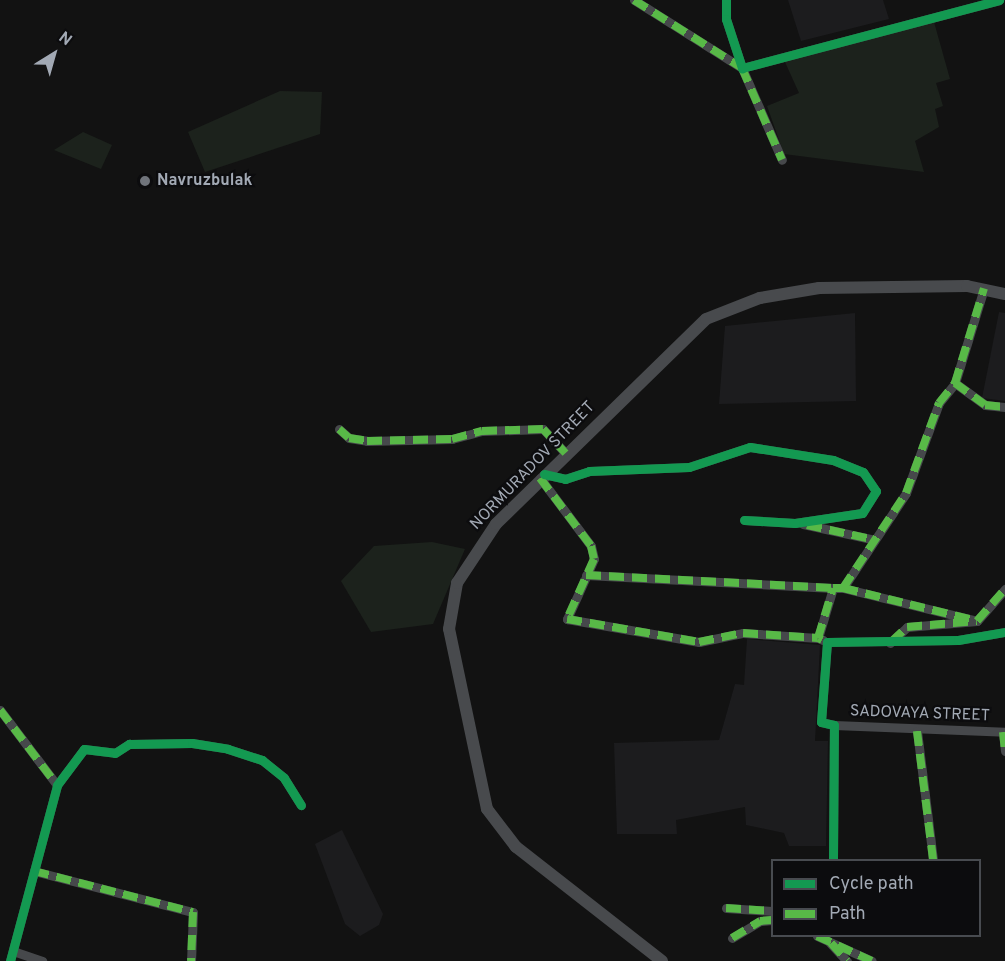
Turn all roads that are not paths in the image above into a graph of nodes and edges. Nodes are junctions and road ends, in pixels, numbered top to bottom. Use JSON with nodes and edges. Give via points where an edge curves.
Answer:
{"nodes":[{"id":1,"x":634,"y":0,"type":"edge"},
{"id":2,"x":726,"y":0,"type":"edge"},
{"id":3,"x":999,"y":0,"type":"edge"},
{"id":4,"x":742,"y":68,"type":"junction"},
{"id":5,"x":782,"y":160,"type":"dead end"},
{"id":6,"x":984,"y":288,"type":"junction"},
{"id":7,"x":1005,"y":294,"type":"edge"},
{"id":8,"x":956,"y":382,"type":"junction"},
{"id":9,"x":1005,"y":407,"type":"edge"},
{"id":10,"x":339,"y":429,"type":"dead end"},
{"id":11,"x":565,"y":453,"type":"junction"},
{"id":12,"x":542,"y":476,"type":"junction"},
{"id":13,"x":744,"y":520,"type":"dead end"},
{"id":14,"x":795,"y":523,"type":"junction"},
{"id":15,"x":871,"y":539,"type":"junction"},
{"id":16,"x":586,"y":575,"type":"junction"},
{"id":17,"x":838,"y":588,"type":"junction"},
{"id":18,"x":1005,"y":589,"type":"edge"},
{"id":19,"x":977,"y":621,"type":"junction"},
{"id":20,"x":1005,"y":632,"type":"edge"},
{"id":21,"x":822,"y":640,"type":"junction"},
{"id":22,"x":890,"y":643,"type":"junction"},
{"id":23,"x":0,"y":710,"type":"edge"},
{"id":24,"x":834,"y":725,"type":"junction"},
{"id":25,"x":917,"y":731,"type":"junction"},
{"id":26,"x":1004,"y":732,"type":"edge"},
{"id":27,"x":1005,"y":751,"type":"edge"},
{"id":28,"x":57,"y":784,"type":"junction"},
{"id":29,"x":301,"y":805,"type":"dead end"},
{"id":30,"x":831,"y":859,"type":"edge"},
{"id":31,"x":933,"y":859,"type":"edge"},
{"id":32,"x":34,"y":871,"type":"junction"},
{"id":33,"x":726,"y":908,"type":"dead end"},
{"id":34,"x":771,"y":911,"type":"edge"},
{"id":35,"x":771,"y":920,"type":"edge"},
{"id":36,"x":820,"y":937,"type":"edge"},
{"id":37,"x":732,"y":938,"type":"dead end"},
{"id":38,"x":828,"y":940,"type":"junction"},
{"id":39,"x":11,"y":956,"type":"edge"},
{"id":40,"x":42,"y":961,"type":"edge"},
{"id":41,"x":191,"y":961,"type":"edge"},
{"id":42,"x":662,"y":961,"type":"edge"},
{"id":43,"x":847,"y":961,"type":"edge"},
{"id":44,"x":872,"y":961,"type":"edge"}],
"edges":[{"from":1,"to":4,"type":"street"},
{"from":2,"to":4,"type":"street","via":[[726,19]]},
{"from":3,"to":4,"type":"street"},
{"from":4,"to":5,"type":"street"},
{"from":6,"to":7,"type":"main road","name":"NORMURADOV STREET"},
{"from":6,"to":8,"type":"street"},
{"from":6,"to":11,"type":"main road","name":"NORMURADOV STREET","via":[[819,288],[723,311],[692,330]]},
{"from":8,"to":9,"type":"street","via":[[985,405]]},
{"from":8,"to":15,"type":"street","via":[[939,402],[906,493]]},
{"from":10,"to":11,"type":"street","via":[[349,438],[367,441],[452,440],[482,431],[543,429]]},
{"from":11,"to":12,"type":"main road","name":"NORMURADOV STREET"},
{"from":12,"to":14,"type":"street","via":[[565,479],[589,471],[689,467],[750,447],[833,460],[863,472],[876,491],[862,513]]},
{"from":12,"to":16,"type":"street","via":[[591,546],[594,559]]},
{"from":12,"to":42,"type":"main road","name":"NORMURADOV STREET","via":[[480,544],[450,605],[449,629],[478,784],[492,819],[516,847]]},
{"from":13,"to":14,"type":"street"},
{"from":14,"to":15,"type":"street"},
{"from":15,"to":17,"type":"street"},
{"from":16,"to":17,"type":"street"},
{"from":16,"to":21,"type":"street","via":[[567,619],[699,642],[743,633]]},
{"from":17,"to":19,"type":"street"},
{"from":17,"to":21,"type":"street"},
{"from":18,"to":19,"type":"street"},
{"from":19,"to":22,"type":"street","via":[[907,627]]},
{"from":20,"to":22,"type":"street"},
{"from":21,"to":22,"type":"street"},
{"from":21,"to":24,"type":"street","via":[[822,722]]},
{"from":23,"to":28,"type":"street"},
{"from":24,"to":25,"type":"street","name":"SADOVAYA STREET"},
{"from":24,"to":30,"type":"street"},
{"from":25,"to":26,"type":"street","name":"SADOVAYA STREET"},
{"from":25,"to":31,"type":"street"},
{"from":26,"to":27,"type":"street"},
{"from":28,"to":29,"type":"street","via":[[84,749],[115,753],[129,744],[192,743],[262,760],[284,778]]},
{"from":28,"to":32,"type":"street"},
{"from":32,"to":39,"type":"street"},
{"from":32,"to":41,"type":"street","via":[[193,912]]},
{"from":33,"to":34,"type":"street"},
{"from":35,"to":37,"type":"street","via":[[760,921]]},
{"from":36,"to":38,"type":"street"},
{"from":38,"to":43,"type":"street"},
{"from":38,"to":44,"type":"street"},
{"from":39,"to":40,"type":"street"}]}
